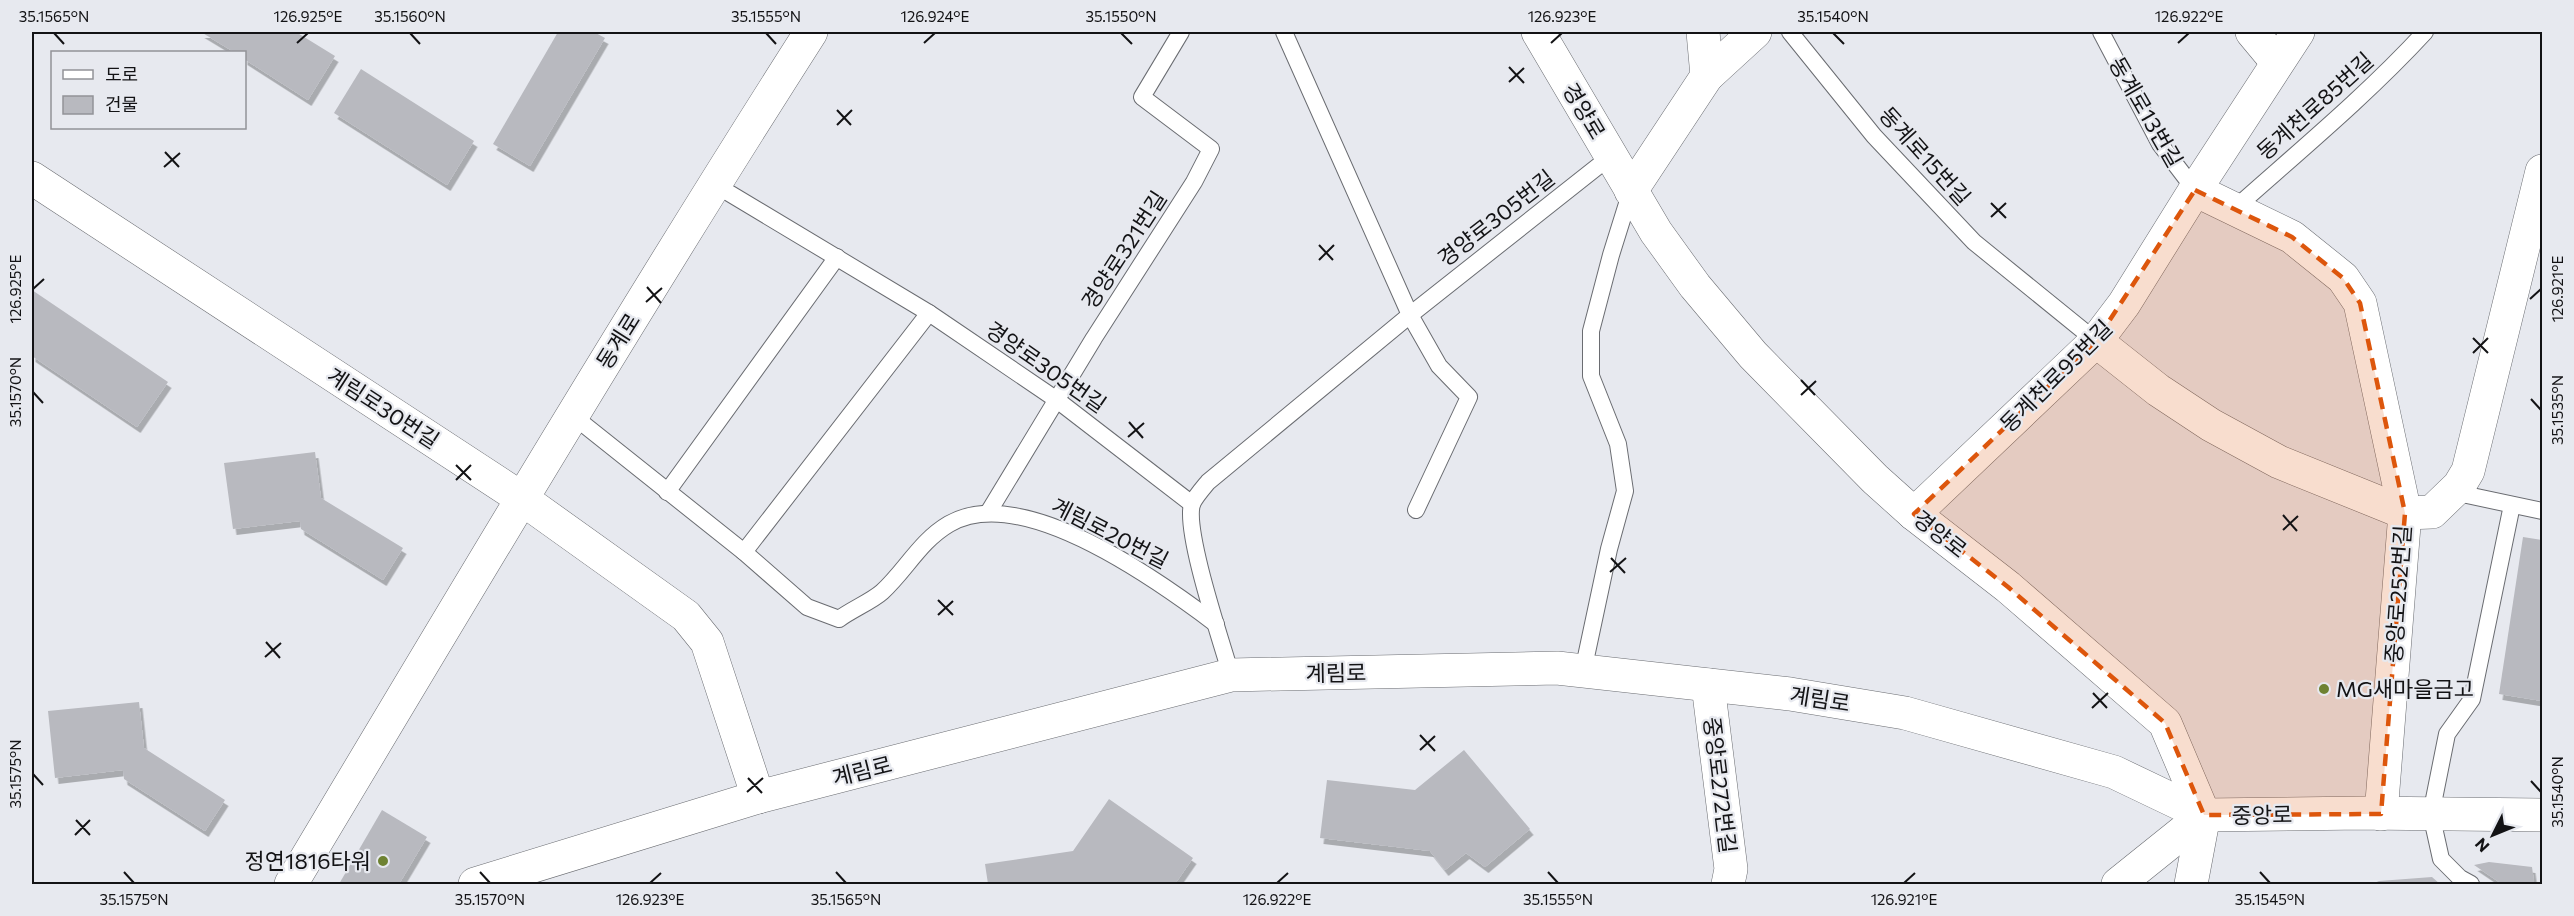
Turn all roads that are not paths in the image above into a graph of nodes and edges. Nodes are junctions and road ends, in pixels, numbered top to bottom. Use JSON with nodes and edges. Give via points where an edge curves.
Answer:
{"nodes":[{"id":1,"x":811,"y":32,"type":"edge"},
{"id":2,"x":1181,"y":32,"type":"edge"},
{"id":3,"x":1284,"y":32,"type":"edge"},
{"id":4,"x":1538,"y":32,"type":"edge"},
{"id":5,"x":1703,"y":32,"type":"edge"},
{"id":6,"x":1755,"y":32,"type":"edge"},
{"id":7,"x":1790,"y":32,"type":"edge"},
{"id":8,"x":2101,"y":32,"type":"edge"},
{"id":9,"x":2252,"y":32,"type":"edge"},
{"id":10,"x":2298,"y":32,"type":"edge"},
{"id":11,"x":2425,"y":32,"type":"edge"},
{"id":12,"x":2277,"y":62,"type":"junction"},
{"id":13,"x":1707,"y":76,"type":"junction"},
{"id":14,"x":1611,"y":156,"type":"junction"},
{"id":15,"x":2542,"y":171,"type":"edge"},
{"id":16,"x":32,"y":177,"type":"edge"},
{"id":17,"x":714,"y":184,"type":"junction"},
{"id":18,"x":2195,"y":190,"type":"junction"},
{"id":19,"x":1631,"y":191,"type":"junction"},
{"id":20,"x":2233,"y":210,"type":"junction"},
{"id":21,"x":837,"y":257,"type":"junction"},
{"id":22,"x":929,"y":313,"type":"junction"},
{"id":23,"x":1410,"y":315,"type":"junction"},
{"id":24,"x":2097,"y":341,"type":"junction"},
{"id":25,"x":1057,"y":400,"type":"junction"},
{"id":26,"x":572,"y":415,"type":"junction"},
{"id":27,"x":667,"y":492,"type":"junction"},
{"id":28,"x":2453,"y":492,"type":"junction"},
{"id":29,"x":521,"y":498,"type":"junction"},
{"id":30,"x":1192,"y":504,"type":"junction"},
{"id":31,"x":2512,"y":505,"type":"junction"},
{"id":32,"x":1416,"y":510,"type":"dead end"},
{"id":33,"x":2542,"y":511,"type":"edge"},
{"id":34,"x":988,"y":513,"type":"junction"},
{"id":35,"x":2405,"y":513,"type":"junction"},
{"id":36,"x":1914,"y":514,"type":"junction"},
{"id":37,"x":744,"y":552,"type":"junction"},
{"id":38,"x":1216,"y":624,"type":"junction"},
{"id":39,"x":1583,"y":671,"type":"junction"},
{"id":40,"x":1232,"y":675,"type":"junction"},
{"id":41,"x":1708,"y":685,"type":"junction"},
{"id":42,"x":758,"y":797,"type":"junction"},
{"id":43,"x":2381,"y":814,"type":"junction"},
{"id":44,"x":2431,"y":814,"type":"junction"},
{"id":45,"x":2204,"y":815,"type":"junction"},
{"id":46,"x":2542,"y":815,"type":"edge"},
{"id":47,"x":291,"y":885,"type":"edge"},
{"id":48,"x":475,"y":885,"type":"edge"},
{"id":49,"x":1728,"y":885,"type":"edge"},
{"id":50,"x":2118,"y":885,"type":"edge"},
{"id":51,"x":2191,"y":885,"type":"edge"},
{"id":52,"x":2471,"y":885,"type":"edge"}],
"edges":[{"from":1,"to":17,"type":"street","name":"동계로"},
{"from":2,"to":25,"type":"lane","name":"경양로321번길","via":[[1142,97],[1211,149]]},
{"from":3,"to":23,"type":"lane"},
{"from":4,"to":14,"type":"street","name":"경양로"},
{"from":5,"to":13,"type":"street"},
{"from":6,"to":13,"type":"street"},
{"from":7,"to":24,"type":"lane","name":"동계로15번길","via":[[1874,136],[1974,242]]},
{"from":8,"to":18,"type":"lane","name":"동계로13번길","via":[[2160,144]]},
{"from":9,"to":12,"type":"street"},
{"from":10,"to":12,"type":"street","name":"동계천로95번길"},
{"from":11,"to":20,"type":"lane","name":"동계천로85번길","via":[[2382,76]]},
{"from":12,"to":18,"type":"street","name":"동계천로95번길"},
{"from":13,"to":19,"type":"street"},
{"from":14,"to":19,"type":"street","name":"경양로"},
{"from":14,"to":23,"type":"lane","name":"경양로305번길"},
{"from":15,"to":28,"type":"street","name":"중앙로252번길","via":[[2468,471]]},
{"from":16,"to":29,"type":"street","name":"계림로30번길"},
{"from":17,"to":21,"type":"lane"},
{"from":17,"to":26,"type":"street","name":"동계로"},
{"from":18,"to":20,"type":"street"},
{"from":18,"to":24,"type":"street","name":"동계천로95번길"},
{"from":19,"to":36,"type":"street","name":"경양로","via":[[1689,277],[1753,356],[1822,428]]},
{"from":19,"to":39,"type":"lane","via":[[1591,331],[1591,376],[1618,444],[1625,491]]},
{"from":20,"to":35,"type":"street","via":[[2292,237],[2343,278],[2360,303]]},
{"from":21,"to":22,"type":"lane"},
{"from":21,"to":27,"type":"lane"},
{"from":22,"to":25,"type":"lane","name":"경양로305번길"},
{"from":22,"to":37,"type":"lane"},
{"from":23,"to":30,"type":"lane","name":"경양로305번길","via":[[1208,482]]},
{"from":23,"to":32,"type":"lane","via":[[1439,366],[1469,397]]},
{"from":24,"to":35,"type":"street","via":[[2158,390],[2211,425],[2279,462]]},
{"from":24,"to":36,"type":"street","name":"동계천로95번길"},
{"from":25,"to":30,"type":"lane","name":"경양로305번길"},
{"from":25,"to":34,"type":"lane","name":"경양로321번길"},
{"from":26,"to":27,"type":"lane","name":"계림로20번길"},
{"from":26,"to":29,"type":"street","name":"동계로"},
{"from":27,"to":37,"type":"lane","name":"계림로20번길"},
{"from":28,"to":31,"type":"lane"},
{"from":28,"to":35,"type":"street","name":"중앙로252번길","via":[[2432,512]]},
{"from":29,"to":42,"type":"street","name":"계림로30번길","via":[[695,625],[707,642]]},
{"from":29,"to":47,"type":"street","name":"동계로"},
{"from":30,"to":38,"type":"lane","via":[[1191,524]]},
{"from":31,"to":33,"type":"lane"},
{"from":31,"to":44,"type":"lane","via":[[2472,699],[2447,734]]},
{"from":34,"to":37,"type":"lane","name":"계림로20번길","via":[[952,523],[929,537],[881,593],[839,619],[807,607]]},
{"from":34,"to":38,"type":"lane","name":"계림로20번길","via":[[1032,518],[1088,543],[1166,586]]},
{"from":35,"to":43,"type":"street","name":"중앙로252번길"},
{"from":36,"to":45,"type":"street","name":"경양로","via":[[2008,587],[2165,723]]},
{"from":38,"to":40,"type":"lane"},
{"from":39,"to":40,"type":"street","name":"계림로","via":[[1557,668]]},
{"from":39,"to":41,"type":"street","name":"계림로"},
{"from":40,"to":42,"type":"street","name":"계림로"},
{"from":41,"to":45,"type":"street","name":"계림로","via":[[1905,713],[2114,772]]},
{"from":41,"to":49,"type":"street","name":"중앙로272번길","via":[[1731,869]]},
{"from":42,"to":48,"type":"street","name":"계림로"},
{"from":43,"to":44,"type":"street","name":"중앙로"},
{"from":43,"to":45,"type":"street","name":"중앙로"},
{"from":44,"to":46,"type":"street","name":"중앙로"},
{"from":44,"to":52,"type":"lane","via":[[2441,859]]},
{"from":45,"to":50,"type":"street","name":"중앙로"},
{"from":45,"to":51,"type":"street"}]}
